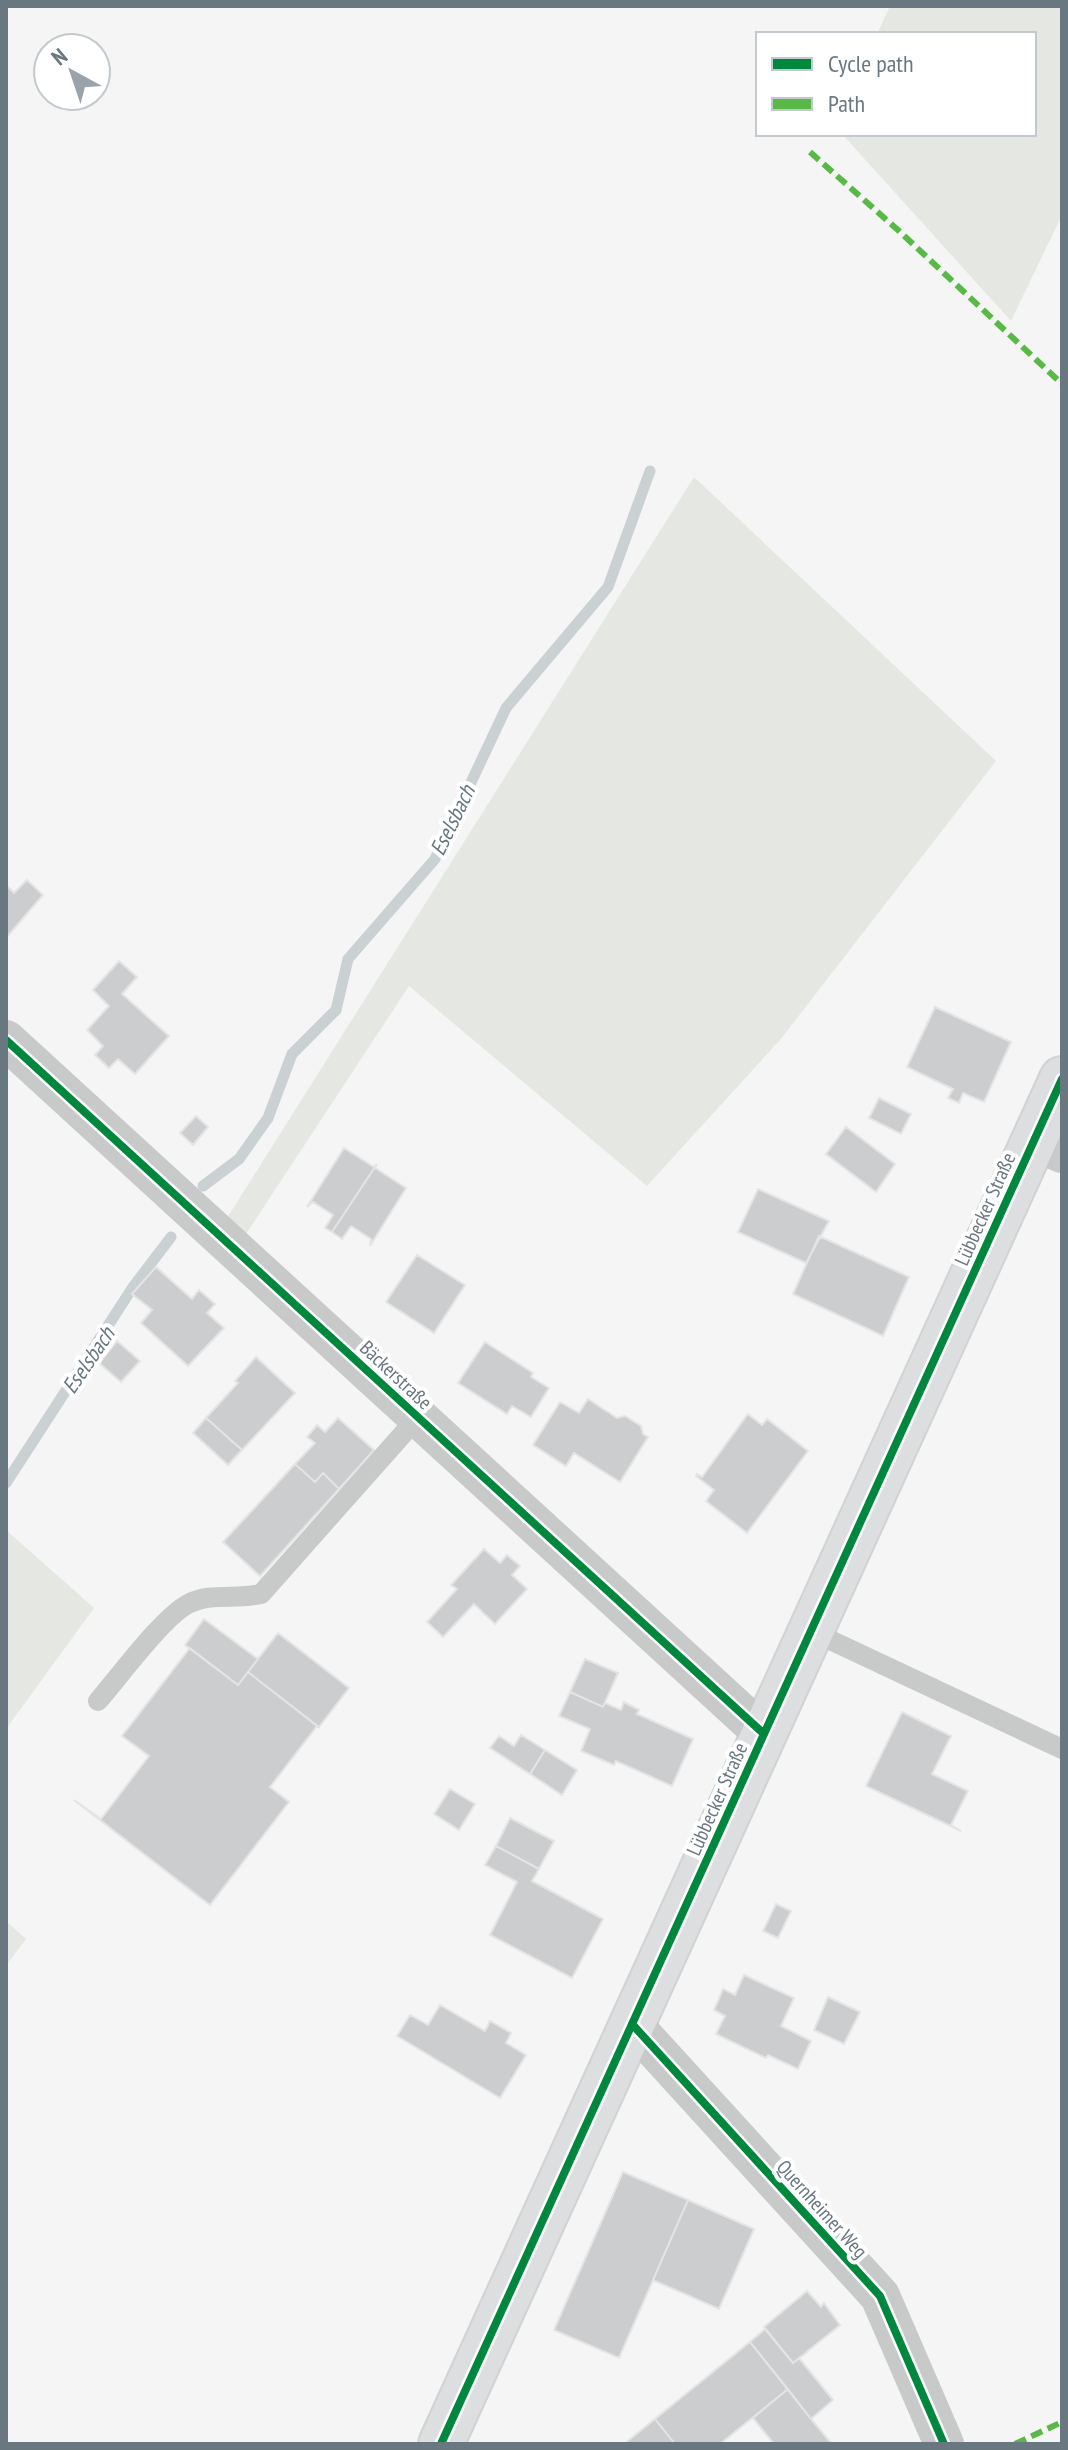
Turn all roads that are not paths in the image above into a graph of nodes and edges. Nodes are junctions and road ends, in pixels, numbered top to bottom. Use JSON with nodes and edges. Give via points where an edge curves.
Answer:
{"nodes":[{"id":1,"x":6,"y":1040,"type":"edge"},
{"id":2,"x":1062,"y":1079,"type":"edge"},
{"id":3,"x":1048,"y":1146,"type":"edge"},
{"id":4,"x":418,"y":1417,"type":"junction"},
{"id":5,"x":811,"y":1631,"type":"junction"},
{"id":6,"x":98,"y":1701,"type":"dead end"},
{"id":7,"x":764,"y":1734,"type":"junction"},
{"id":8,"x":1062,"y":1749,"type":"edge"},
{"id":9,"x":632,"y":2024,"type":"junction"},
{"id":10,"x":441,"y":2444,"type":"edge"},
{"id":11,"x":944,"y":2444,"type":"edge"}],
"edges":[{"from":1,"to":4,"type":"street","name":"Bäckerstraße"},
{"from":2,"to":3,"type":"main road","name":"Lübbecker Straße"},
{"from":3,"to":5,"type":"main road","name":"Lübbecker Straße"},
{"from":4,"to":6,"type":"lane","via":[[261,1594],[240,1599],[216,1596],[187,1605],[160,1628]]},
{"from":4,"to":7,"type":"street","name":"Bäckerstraße"},
{"from":5,"to":7,"type":"main road","name":"Lübbecker Straße"},
{"from":5,"to":8,"type":"lane"},
{"from":7,"to":9,"type":"main road","name":"Lübbecker Straße"},
{"from":9,"to":10,"type":"main road","name":"Lübbecker Straße"},
{"from":9,"to":11,"type":"street","name":"Quernheimer Weg","via":[[880,2296]]}]}
